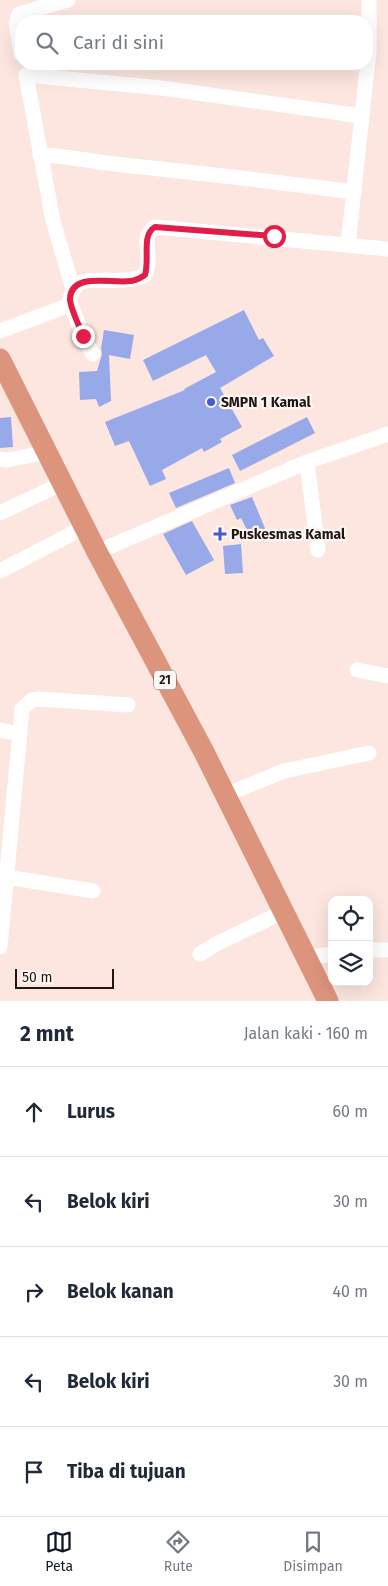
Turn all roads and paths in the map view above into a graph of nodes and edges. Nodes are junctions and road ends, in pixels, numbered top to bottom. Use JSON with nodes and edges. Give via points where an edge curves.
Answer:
{"nodes":[{"id":1,"x":68,"y":0,"type":"edge"},
{"id":2,"x":369,"y":0,"type":"edge"},
{"id":3,"x":20,"y":15,"type":"edge"},
{"id":4,"x":369,"y":15,"type":"edge"},
{"id":5,"x":25,"y":70,"type":"edge"},
{"id":6,"x":32,"y":70,"type":"edge"},
{"id":7,"x":366,"y":70,"type":"edge"},
{"id":8,"x":362,"y":116,"type":"junction"},
{"id":9,"x":40,"y":155,"type":"junction"},
{"id":10,"x":354,"y":192,"type":"junction"},
{"id":11,"x":348,"y":245,"type":"junction"},
{"id":12,"x":388,"y":249,"type":"edge"},
{"id":13,"x":71,"y":295,"type":"junction"},
{"id":14,"x":0,"y":331,"type":"edge"},
{"id":15,"x":93,"y":354,"type":"dead end"},
{"id":16,"x":0,"y":359,"type":"edge"},
{"id":17,"x":388,"y":434,"type":"edge"},
{"id":18,"x":48,"y":452,"type":"junction"},
{"id":19,"x":0,"y":459,"type":"edge"},
{"id":20,"x":307,"y":462,"type":"junction"},
{"id":21,"x":63,"y":483,"type":"junction"},
{"id":22,"x":0,"y":513,"type":"edge"},
{"id":23,"x":84,"y":526,"type":"junction"},
{"id":24,"x":318,"y":550,"type":"dead end"},
{"id":25,"x":97,"y":552,"type":"junction"},
{"id":26,"x":0,"y":571,"type":"edge"},
{"id":27,"x":357,"y":670,"type":"dead end"},
{"id":28,"x":388,"y":676,"type":"edge"},
{"id":29,"x":128,"y":705,"type":"dead end"},
{"id":30,"x":0,"y":730,"type":"edge"},
{"id":31,"x":20,"y":734,"type":"junction"},
{"id":32,"x":369,"y":753,"type":"dead end"},
{"id":33,"x":225,"y":795,"type":"junction"},
{"id":34,"x":7,"y":877,"type":"junction"},
{"id":35,"x":94,"y":891,"type":"dead end"},
{"id":36,"x":282,"y":912,"type":"junction"},
{"id":37,"x":0,"y":947,"type":"edge"},
{"id":38,"x":373,"y":950,"type":"edge"},
{"id":39,"x":388,"y":950,"type":"edge"},
{"id":40,"x":200,"y":954,"type":"dead end"},
{"id":41,"x":328,"y":955,"type":"edge"},
{"id":42,"x":308,"y":958,"type":"junction"},
{"id":43,"x":328,"y":1001,"type":"edge"}],
"edges":[{"from":1,"to":3,"type":"street"},
{"from":2,"to":4,"type":"street"},
{"from":5,"to":9,"type":"street"},
{"from":6,"to":8,"type":"street"},
{"from":7,"to":8,"type":"street"},
{"from":8,"to":10,"type":"street"},
{"from":9,"to":10,"type":"street"},
{"from":9,"to":13,"type":"street"},
{"from":10,"to":11,"type":"street"},
{"from":11,"to":12,"type":"street"},
{"from":11,"to":13,"type":"street","via":[[155,227],[146,237],[148,264],[145,275],[130,282],[78,283]]},
{"from":13,"to":14,"type":"street","via":[[67,306]]},
{"from":13,"to":15,"type":"street","via":[[83,336]]},
{"from":16,"to":18,"type":"highway","number":"21"},
{"from":17,"to":20,"type":"street"},
{"from":18,"to":19,"type":"street"},
{"from":18,"to":21,"type":"highway","number":"21"},
{"from":20,"to":24,"type":"street"},
{"from":20,"to":25,"type":"street"},
{"from":21,"to":22,"type":"street"},
{"from":21,"to":23,"type":"highway","number":"21"},
{"from":23,"to":25,"type":"highway","number":"21"},
{"from":23,"to":26,"type":"street"},
{"from":25,"to":33,"type":"highway","number":"21"},
{"from":27,"to":28,"type":"street"},
{"from":29,"to":31,"type":"street","via":[[32,700],[22,709]]},
{"from":30,"to":31,"type":"street"},
{"from":31,"to":34,"type":"street"},
{"from":32,"to":33,"type":"street","via":[[284,771]]},
{"from":33,"to":36,"type":"highway","number":"21"},
{"from":34,"to":35,"type":"street"},
{"from":34,"to":37,"type":"street"},
{"from":36,"to":40,"type":"street"},
{"from":36,"to":42,"type":"highway","number":"21"},
{"from":38,"to":39,"type":"street"},
{"from":41,"to":42,"type":"street"},
{"from":42,"to":43,"type":"highway","number":"21"}]}
